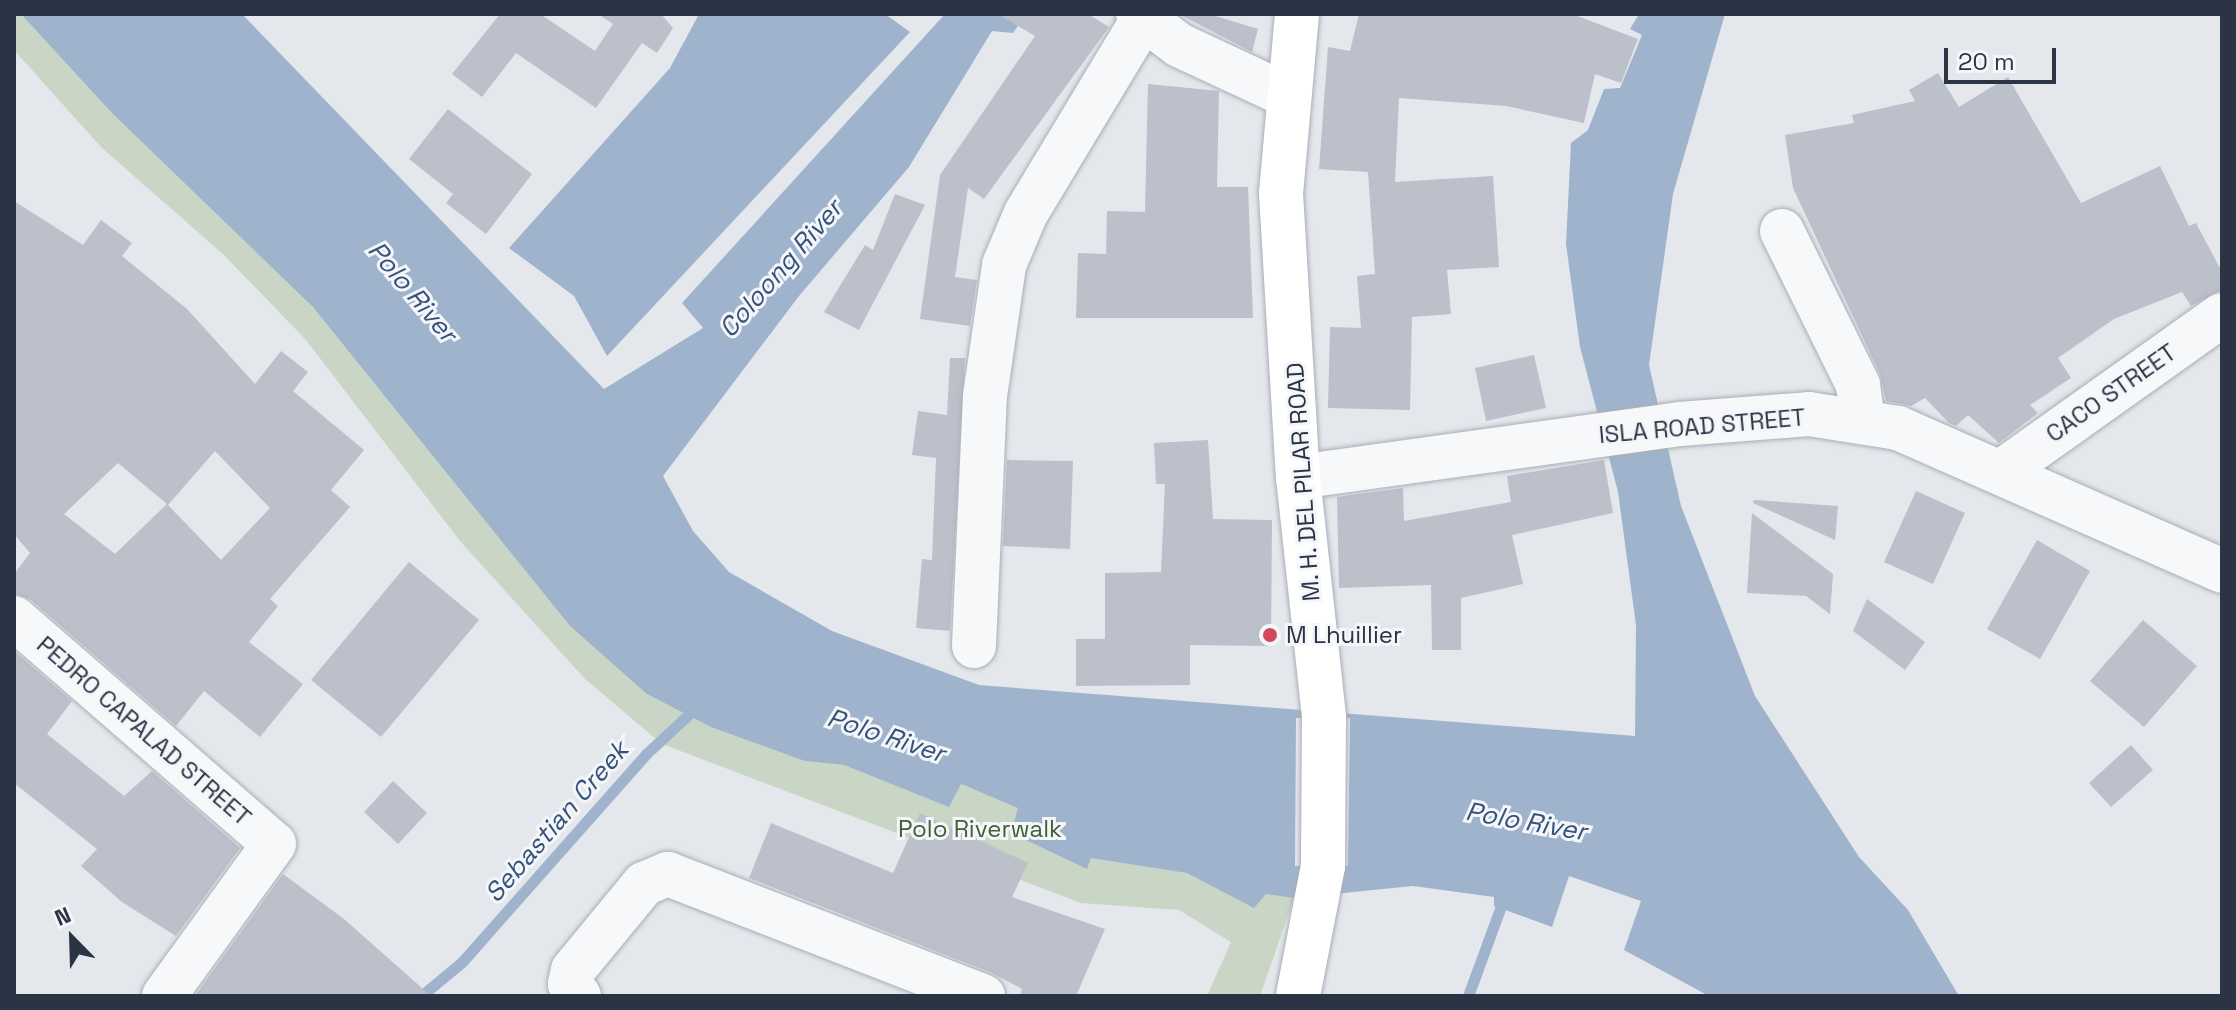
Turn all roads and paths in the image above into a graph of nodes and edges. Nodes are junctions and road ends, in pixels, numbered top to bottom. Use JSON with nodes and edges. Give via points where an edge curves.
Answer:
{"nodes":[{"id":1,"x":1297,"y":14,"type":"edge"},
{"id":2,"x":1140,"y":16,"type":"edge"},
{"id":3,"x":1286,"y":95,"type":"junction"},
{"id":4,"x":1782,"y":231,"type":"dead end"},
{"id":5,"x":2222,"y":315,"type":"edge"},
{"id":6,"x":1862,"y":405,"type":"junction"},
{"id":7,"x":2001,"y":472,"type":"junction"},
{"id":8,"x":1298,"y":477,"type":"junction"},
{"id":9,"x":2222,"y":571,"type":"edge"},
{"id":10,"x":14,"y":618,"type":"edge"},
{"id":11,"x":974,"y":646,"type":"dead end"},
{"id":12,"x":164,"y":996,"type":"edge"},
{"id":13,"x":579,"y":996,"type":"edge"},
{"id":14,"x":983,"y":996,"type":"edge"},
{"id":15,"x":1298,"y":996,"type":"edge"}],
"edges":[{"from":1,"to":3,"type":"main road","name":"M. H. DEL PILAR ROAD"},
{"from":2,"to":3,"type":"street","via":[[1179,45]]},
{"from":2,"to":11,"type":"street","via":[[1026,213],[1004,265],[985,396]]},
{"from":3,"to":8,"type":"main road","name":"M. H. DEL PILAR ROAD","via":[[1281,193]]},
{"from":4,"to":6,"type":"street"},
{"from":5,"to":7,"type":"street","name":"CACO STREET"},
{"from":6,"to":7,"type":"street","name":"ISLA ROAD STREET"},
{"from":6,"to":8,"type":"street","name":"ISLA ROAD STREET","via":[[1680,424]]},
{"from":7,"to":9,"type":"street","name":"ISLA ROAD STREET"},
{"from":8,"to":15,"type":"main road","name":"M. H. DEL PILAR ROAD","via":[[1324,718],[1323,866]]},
{"from":10,"to":12,"type":"street","name":"PEDRO CAPALAD STREET","via":[[274,844]]},
{"from":13,"to":14,"type":"street","via":[[570,984],[573,970],[644,884],[668,874]]}]}
